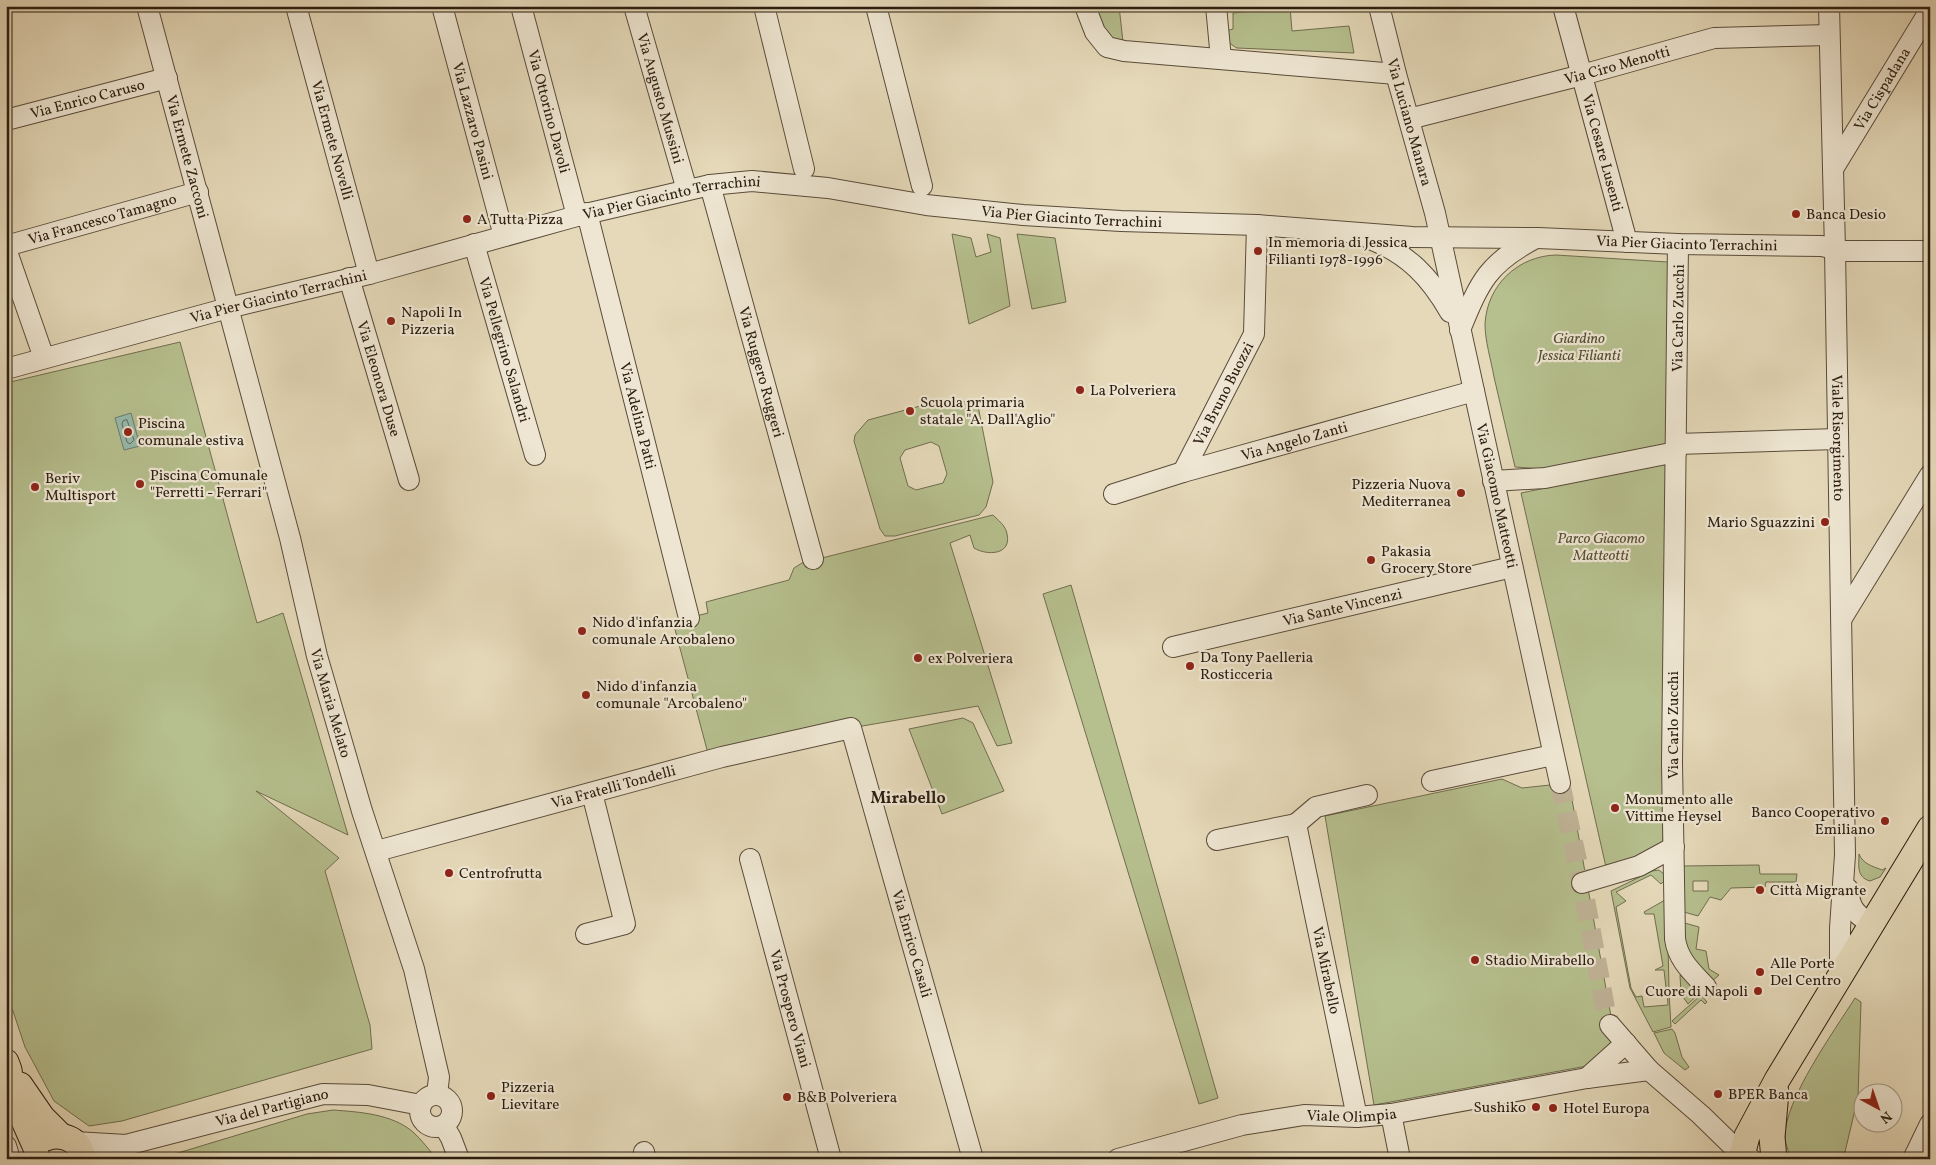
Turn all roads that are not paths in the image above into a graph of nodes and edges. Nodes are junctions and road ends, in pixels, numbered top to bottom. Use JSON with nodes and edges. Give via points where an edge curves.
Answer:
{"nodes":[{"id":1,"x":147,"y":6,"type":"edge"},
{"id":2,"x":296,"y":6,"type":"edge"},
{"id":3,"x":442,"y":6,"type":"edge"},
{"id":4,"x":521,"y":6,"type":"edge"},
{"id":5,"x":634,"y":6,"type":"edge"},
{"id":6,"x":764,"y":6,"type":"edge"},
{"id":7,"x":876,"y":6,"type":"edge"},
{"id":8,"x":1085,"y":6,"type":"edge"},
{"id":9,"x":1216,"y":6,"type":"edge"},
{"id":10,"x":1379,"y":6,"type":"edge"},
{"id":11,"x":1563,"y":6,"type":"edge"},
{"id":12,"x":1829,"y":6,"type":"edge"},
{"id":13,"x":1926,"y":23,"type":"edge"},
{"id":14,"x":1829,"y":35,"type":"junction"},
{"id":15,"x":1221,"y":59,"type":"junction"},
{"id":16,"x":1396,"y":74,"type":"junction"},
{"id":17,"x":1582,"y":75,"type":"junction"},
{"id":18,"x":167,"y":78,"type":"junction"},
{"id":19,"x":1409,"y":119,"type":"junction"},
{"id":20,"x":6,"y":120,"type":"edge"},
{"id":21,"x":804,"y":169,"type":"dead end"},
{"id":22,"x":1833,"y":169,"type":"junction"},
{"id":23,"x":710,"y":185,"type":"junction"},
{"id":24,"x":922,"y":186,"type":"dead end"},
{"id":25,"x":687,"y":190,"type":"junction"},
{"id":26,"x":198,"y":192,"type":"junction"},
{"id":27,"x":582,"y":215,"type":"junction"},
{"id":28,"x":1256,"y":225,"type":"junction"},
{"id":29,"x":1355,"y":233,"type":"junction"},
{"id":30,"x":504,"y":236,"type":"junction"},
{"id":31,"x":1440,"y":237,"type":"junction"},
{"id":32,"x":1538,"y":238,"type":"junction"},
{"id":33,"x":1627,"y":242,"type":"junction"},
{"id":34,"x":474,"y":244,"type":"junction"},
{"id":35,"x":1678,"y":244,"type":"junction"},
{"id":36,"x":1928,"y":247,"type":"edge"},
{"id":37,"x":6,"y":248,"type":"edge"},
{"id":38,"x":1835,"y":250,"type":"junction"},
{"id":39,"x":369,"y":274,"type":"junction"},
{"id":40,"x":349,"y":278,"type":"junction"},
{"id":41,"x":228,"y":308,"type":"junction"},
{"id":42,"x":1460,"y":330,"type":"junction"},
{"id":43,"x":44,"y":358,"type":"junction"},
{"id":44,"x":6,"y":369,"type":"edge"},
{"id":45,"x":1474,"y":391,"type":"junction"},
{"id":46,"x":1838,"y":439,"type":"junction"},
{"id":47,"x":1677,"y":448,"type":"junction"},
{"id":48,"x":535,"y":455,"type":"dead end"},
{"id":49,"x":1184,"y":472,"type":"junction"},
{"id":50,"x":1930,"y":475,"type":"edge"},
{"id":51,"x":409,"y":480,"type":"dead end"},
{"id":52,"x":1493,"y":481,"type":"junction"},
{"id":53,"x":1114,"y":494,"type":"dead end"},
{"id":54,"x":813,"y":559,"type":"dead end"},
{"id":55,"x":1512,"y":567,"type":"junction"},
{"id":56,"x":689,"y":618,"type":"dead end"},
{"id":57,"x":1841,"y":620,"type":"junction"},
{"id":58,"x":1172,"y":647,"type":"dead end"},
{"id":59,"x":851,"y":728,"type":"joint"},
{"id":60,"x":1553,"y":755,"type":"junction"},
{"id":61,"x":1432,"y":781,"type":"dead end"},
{"id":62,"x":1560,"y":783,"type":"tunnel mouth"},
{"id":63,"x":592,"y":793,"type":"junction"},
{"id":64,"x":1367,"y":795,"type":"dead end"},
{"id":65,"x":1296,"y":824,"type":"junction"},
{"id":66,"x":1928,"y":836,"type":"edge"},
{"id":67,"x":1217,"y":840,"type":"dead end"},
{"id":68,"x":1674,"y":847,"type":"junction"},
{"id":69,"x":377,"y":851,"type":"junction"},
{"id":70,"x":750,"y":859,"type":"dead end"},
{"id":71,"x":1845,"y":869,"type":"junction"},
{"id":72,"x":1582,"y":883,"type":"dead end"},
{"id":73,"x":1871,"y":924,"type":"junction"},
{"id":74,"x":586,"y":934,"type":"dead end"},
{"id":75,"x":1840,"y":974,"type":"junction"},
{"id":76,"x":1706,"y":987,"type":"dead end"},
{"id":77,"x":1610,"y":1025,"type":"tunnel mouth"},
{"id":78,"x":1626,"y":1043,"type":"junction"},
{"id":79,"x":8,"y":1066,"type":"edge"},
{"id":80,"x":1650,"y":1070,"type":"junction"},
{"id":81,"x":1587,"y":1078,"type":"junction"},
{"id":82,"x":1777,"y":1080,"type":"junction"},
{"id":83,"x":429,"y":1100,"type":"junction"},
{"id":84,"x":1390,"y":1114,"type":"junction"},
{"id":85,"x":1357,"y":1117,"type":"junction"},
{"id":86,"x":1930,"y":1124,"type":"edge"},
{"id":87,"x":73,"y":1145,"type":"edge"},
{"id":88,"x":126,"y":1145,"type":"junction"},
{"id":89,"x":6,"y":1146,"type":"edge"},
{"id":90,"x":34,"y":1153,"type":"edge"},
{"id":91,"x":1745,"y":1157,"type":"edge"},
{"id":92,"x":10,"y":1159,"type":"edge"},
{"id":93,"x":103,"y":1159,"type":"edge"},
{"id":94,"x":459,"y":1159,"type":"edge"},
{"id":95,"x":830,"y":1159,"type":"edge"},
{"id":96,"x":973,"y":1159,"type":"edge"},
{"id":97,"x":1118,"y":1159,"type":"edge"},
{"id":98,"x":1400,"y":1159,"type":"edge"},
{"id":99,"x":1774,"y":1159,"type":"edge"},
{"id":100,"x":1913,"y":1159,"type":"edge"}],
"edges":[{"from":1,"to":18,"type":"street","name":"Via Ermete Zacconi"},
{"from":2,"to":39,"type":"street","name":"Via Ermete Novelli"},
{"from":3,"to":30,"type":"street","name":"Via Lazzaro Pasini"},
{"from":4,"to":27,"type":"street","name":"Via Ottorino Davoli"},
{"from":5,"to":25,"type":"street","name":"Via Augusto Mussini"},
{"from":6,"to":21,"type":"street"},
{"from":7,"to":24,"type":"street"},
{"from":8,"to":15,"type":"street","via":[[1095,32],[1107,47]]},
{"from":9,"to":15,"type":"street"},
{"from":10,"to":16,"type":"street","name":"Via Luciano Manara"},
{"from":11,"to":17,"type":"street","name":"Via Cesare Lusenti"},
{"from":12,"to":14,"type":"street","name":"Viale Risorgimento"},
{"from":13,"to":22,"type":"street","name":"Via Cispadana"},
{"from":14,"to":17,"type":"street","name":"Via Ciro Menotti","via":[[1714,38]]},
{"from":14,"to":22,"type":"street","name":"Viale Risorgimento"},
{"from":15,"to":16,"type":"street"},
{"from":16,"to":19,"type":"street","name":"Via Luciano Manara"},
{"from":17,"to":19,"type":"street","name":"Via Ciro Menotti"},
{"from":17,"to":33,"type":"street","name":"Via Cesare Lusenti"},
{"from":18,"to":20,"type":"street","name":"Via Enrico Caruso"},
{"from":18,"to":26,"type":"street","name":"Via Ermete Zacconi"},
{"from":19,"to":31,"type":"street","name":"Via Luciano Manara"},
{"from":22,"to":38,"type":"street","name":"Viale Risorgimento"},
{"from":23,"to":25,"type":"street","name":"Via Pier Giacinto Terrachini"},
{"from":23,"to":28,"type":"street","name":"Via Pier Giacinto Terrachini","via":[[752,181],[828,188],[926,205],[1023,216]]},
{"from":23,"to":54,"type":"street","name":"Via Ruggero Ruggeri"},
{"from":25,"to":27,"type":"street","name":"Via Pier Giacinto Terrachini"},
{"from":26,"to":37,"type":"street","name":"Via Francesco Tamagno"},
{"from":26,"to":41,"type":"street","name":"Via Ermete Zacconi"},
{"from":27,"to":30,"type":"street","name":"Via Pier Giacinto Terrachini"},
{"from":27,"to":56,"type":"street","name":"Via Adelina Patti"},
{"from":28,"to":29,"type":"street","name":"Via Pier Giacinto Terrachini"},
{"from":28,"to":49,"type":"street","name":"Via Bruno Buozzi","via":[[1254,334]]},
{"from":29,"to":31,"type":"street","name":"Via Pier Giacinto Terrachini"},
{"from":29,"to":42,"type":"street","name":"Via Pier Giacinto Terrachini","via":[[1390,247],[1414,264],[1438,290]]},
{"from":30,"to":34,"type":"street","name":"Via Pier Giacinto Terrachini"},
{"from":31,"to":32,"type":"street","name":"Via Pier Giacinto Terrachini"},
{"from":31,"to":42,"type":"street","name":"Via Giacomo Matteotti"},
{"from":32,"to":33,"type":"street","name":"Via Pier Giacinto Terrachini"},
{"from":32,"to":42,"type":"street","name":"Via Pier Giacinto Terrachini","via":[[1514,250],[1488,273],[1476,290]]},
{"from":33,"to":35,"type":"street","name":"Via Pier Giacinto Terrachini"},
{"from":34,"to":39,"type":"street","name":"Via Pier Giacinto Terrachini"},
{"from":34,"to":48,"type":"street","name":"Via Pellegrino Salandri"},
{"from":35,"to":38,"type":"street","name":"Via Pier Giacinto Terrachini","via":[[1822,246]]},
{"from":35,"to":47,"type":"street","name":"Via Carlo Zucchi"},
{"from":36,"to":38,"type":"street","name":"Via Pier Giacinto Terrachini"},
{"from":37,"to":43,"type":"street"},
{"from":38,"to":46,"type":"street","name":"Viale Risorgimento"},
{"from":39,"to":40,"type":"street","name":"Via Pier Giacinto Terrachini"},
{"from":40,"to":41,"type":"street","name":"Via Pier Giacinto Terrachini"},
{"from":40,"to":51,"type":"street","name":"Via Eleonora Duse"},
{"from":41,"to":43,"type":"street","name":"Via Pier Giacinto Terrachini"},
{"from":41,"to":69,"type":"street","name":"Via Maria Melato","via":[[290,538],[317,656],[362,811]]},
{"from":42,"to":45,"type":"street","name":"Via Giacomo Matteotti"},
{"from":43,"to":44,"type":"street","name":"Via Pier Giacinto Terrachini"},
{"from":45,"to":49,"type":"street","name":"Via Angelo Zanti"},
{"from":45,"to":52,"type":"street","name":"Via Giacomo Matteotti"},
{"from":46,"to":47,"type":"street"},
{"from":46,"to":57,"type":"street","name":"Viale Risorgimento"},
{"from":47,"to":52,"type":"street","via":[[1545,478]]},
{"from":47,"to":68,"type":"street","name":"Via Carlo Zucchi","via":[[1672,763]]},
{"from":49,"to":53,"type":"street","name":"Via Angelo Zanti"},
{"from":50,"to":57,"type":"street"},
{"from":52,"to":55,"type":"street","name":"Via Giacomo Matteotti"},
{"from":55,"to":58,"type":"street","name":"Via Sante Vincenzi"},
{"from":55,"to":60,"type":"street","name":"Via Giacomo Matteotti"},
{"from":57,"to":71,"type":"street","name":"Viale Risorgimento"},
{"from":59,"to":63,"type":"street","name":"Via Fratelli Tondelli","via":[[722,757]]},
{"from":59,"to":96,"type":"street","name":"Via Enrico Casali"},
{"from":60,"to":61,"type":"street"},
{"from":60,"to":62,"type":"street","name":"Via Giacomo Matteotti"},
{"from":63,"to":69,"type":"street","name":"Via Fratelli Tondelli"},
{"from":63,"to":74,"type":"street","via":[[625,924]]},
{"from":64,"to":65,"type":"street","via":[[1316,806]]},
{"from":65,"to":67,"type":"street"},
{"from":65,"to":85,"type":"street","name":"Via Mirabello"},
{"from":66,"to":73,"type":"main road"},
{"from":68,"to":72,"type":"street","via":[[1640,866]]},
{"from":68,"to":76,"type":"street","name":"Via Carlo Zucchi","via":[[1676,948],[1687,967]]},
{"from":69,"to":83,"type":"street","name":"Via Maria Melato","via":[[414,969],[439,1077]]},
{"from":70,"to":95,"type":"street","name":"Via Prospero Viani"},
{"from":71,"to":73,"type":"street","name":"Viale Risorgimento","via":[[1850,903],[1856,914]]},
{"from":71,"to":75,"type":"street","name":"Viale Risorgimento"},
{"from":73,"to":75,"type":"main road"},
{"from":75,"to":82,"type":"main road"},
{"from":77,"to":78,"type":"street"},
{"from":78,"to":80,"type":"street"},
{"from":78,"to":81,"type":"street"},
{"from":79,"to":87,"type":"main road","via":[[42,1117]]},
{"from":79,"to":90,"type":"main road","via":[[13,1096]]},
{"from":80,"to":81,"type":"street","name":"Viale Olimpia"},
{"from":80,"to":91,"type":"street"},
{"from":81,"to":84,"type":"street","name":"Viale Olimpia"},
{"from":82,"to":91,"type":"main road","via":[[1747,1136]]},
{"from":82,"to":99,"type":"main road","via":[[1772,1137]]},
{"from":83,"to":88,"type":"street","name":"Via del Partigiano","via":[[323,1094]]},
{"from":83,"to":94,"type":"street","via":[[421,1116],[432,1128],[444,1126]]},
{"from":84,"to":85,"type":"street","name":"Viale Olimpia"},
{"from":84,"to":98,"type":"street"},
{"from":85,"to":97,"type":"street","name":"Viale Olimpia","via":[[1304,1115],[1242,1125]]},
{"from":86,"to":100,"type":"street"},
{"from":87,"to":88,"type":"street","name":"Via del Partigiano"},
{"from":87,"to":90,"type":"main road","via":[[46,1138]]},
{"from":88,"to":93,"type":"street","name":"Via del Partigiano"},
{"from":89,"to":92,"type":"street"}]}
